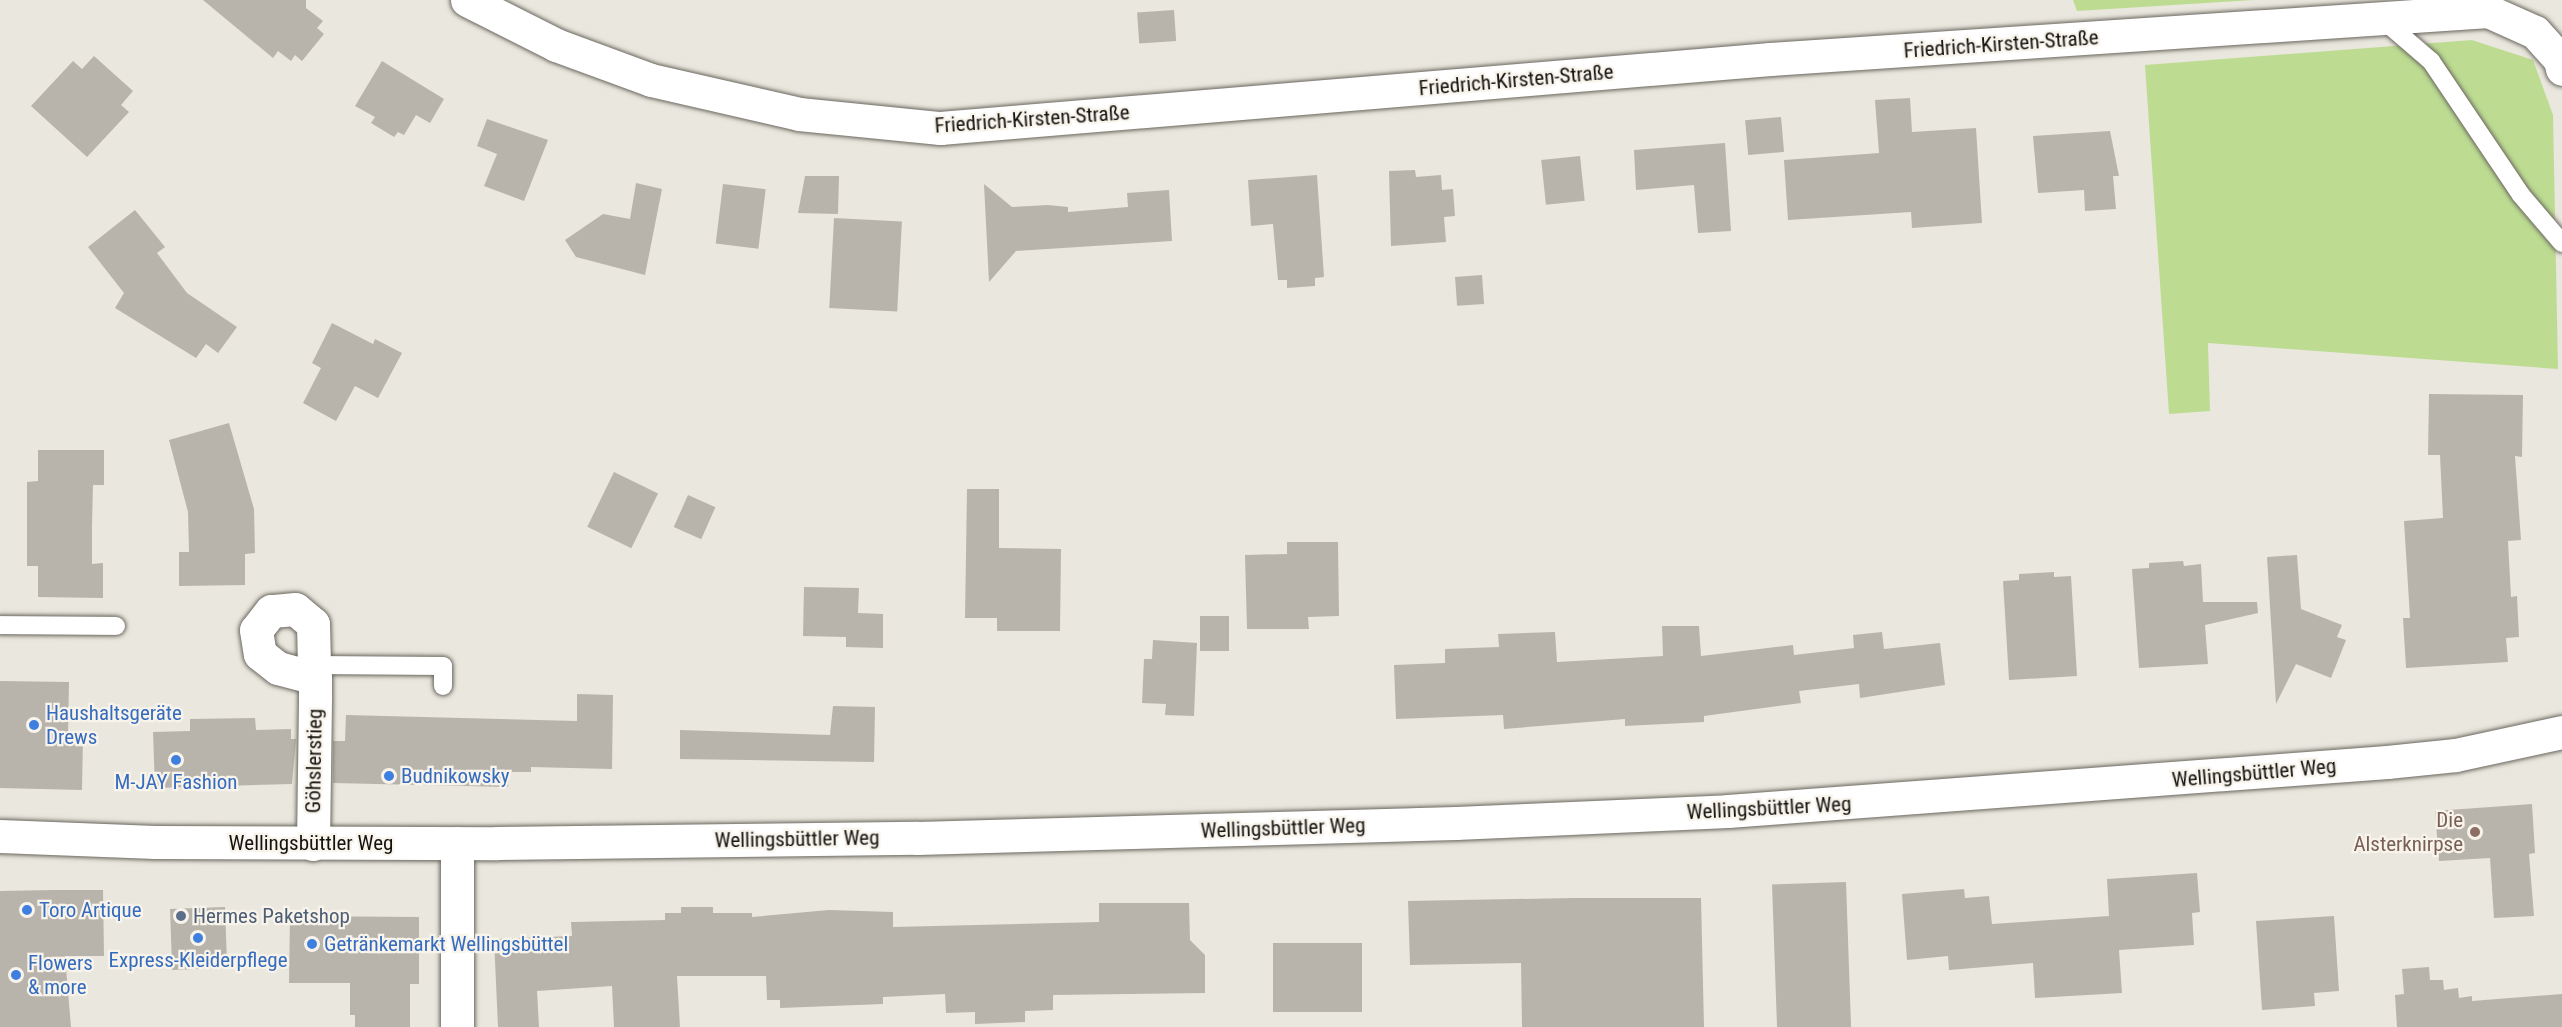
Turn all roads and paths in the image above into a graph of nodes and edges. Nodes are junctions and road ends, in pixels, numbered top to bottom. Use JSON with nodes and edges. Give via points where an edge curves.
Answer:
{"nodes":[{"id":1,"x":467,"y":0,"type":"edge"},
{"id":2,"x":2382,"y":19,"type":"junction"},
{"id":3,"x":2562,"y":69,"type":"edge"},
{"id":4,"x":2562,"y":243,"type":"edge"},
{"id":5,"x":0,"y":625,"type":"edge"},
{"id":6,"x":116,"y":626,"type":"dead end"},
{"id":7,"x":314,"y":672,"type":"joint"},
{"id":8,"x":442,"y":686,"type":"dead end"},
{"id":9,"x":2562,"y":732,"type":"edge"},
{"id":10,"x":0,"y":836,"type":"edge"},
{"id":11,"x":457,"y":843,"type":"junction"},
{"id":12,"x":313,"y":844,"type":"junction"},
{"id":13,"x":457,"y":1027,"type":"edge"}],
"edges":[{"from":1,"to":2,"type":"main road","name":"Friedrich-Kirsten-Straße","via":[[546,40],[651,80],[799,114],[940,129],[1770,59]]},
{"from":2,"to":3,"type":"main road","name":"Friedrich-Kirsten-Straße","via":[[2488,11],[2535,32],[2560,60]]},
{"from":2,"to":4,"type":"lane","via":[[2431,61],[2521,195]]},
{"from":5,"to":6,"type":"lane"},
{"from":7,"to":8,"type":"lane","via":[[443,666]]},
{"from":7,"to":12,"type":"main road","name":"Göhslerstieg"},
{"from":9,"to":11,"type":"main road","name":"Wellingsbüttler Weg","via":[[2456,755],[2387,762],[1728,811],[1444,824],[917,838]]},
{"from":10,"to":12,"type":"main road","name":"Wellingsbüttler Weg"},
{"from":11,"to":12,"type":"main road","name":"Wellingsbüttler Weg"},
{"from":11,"to":13,"type":"main road"}]}
